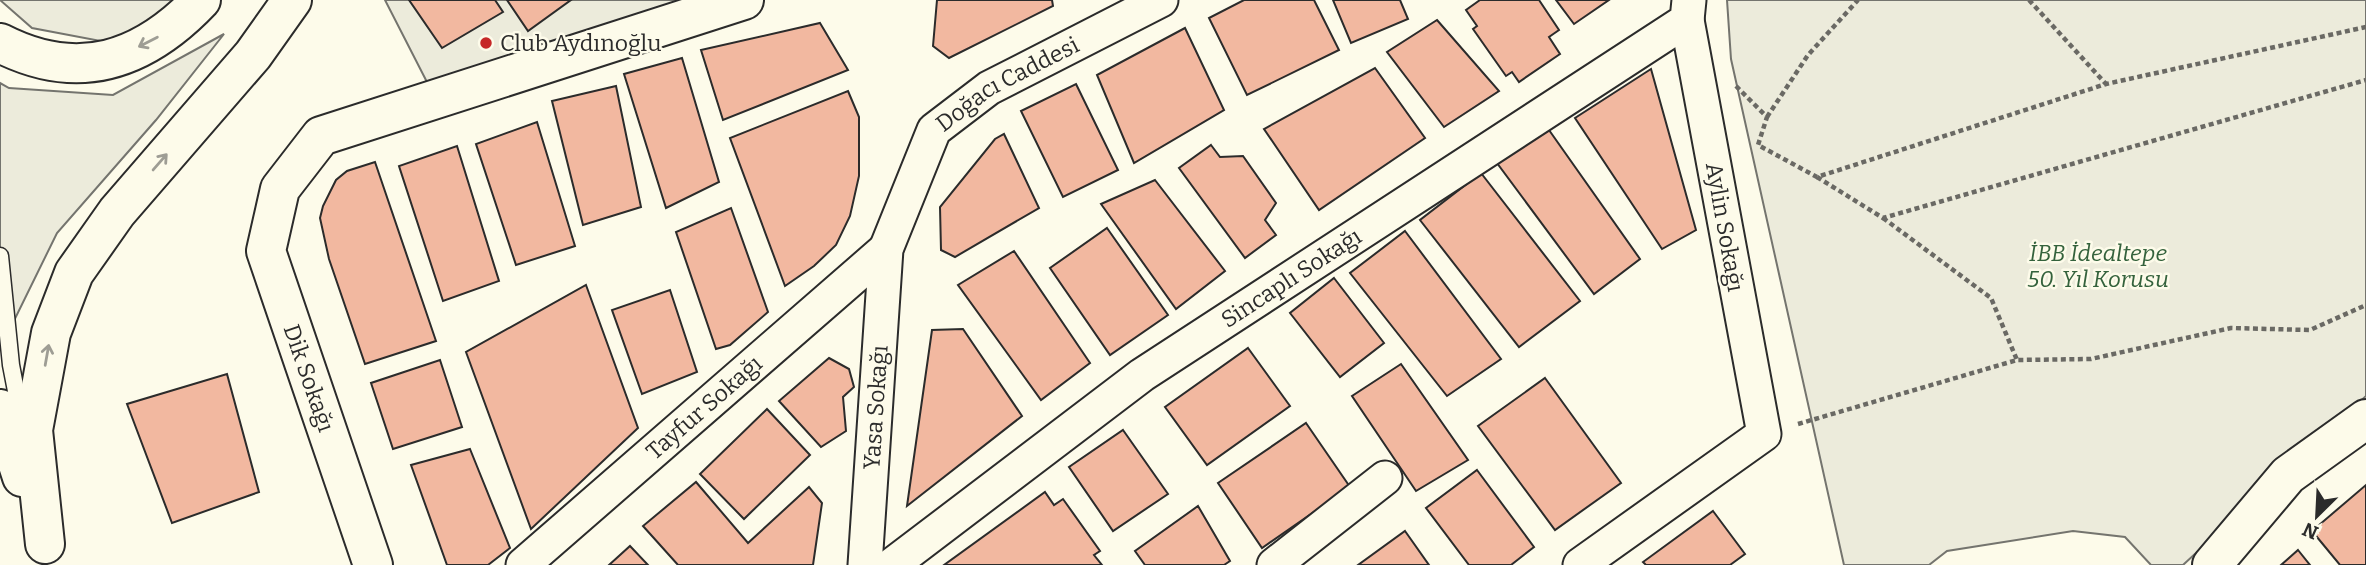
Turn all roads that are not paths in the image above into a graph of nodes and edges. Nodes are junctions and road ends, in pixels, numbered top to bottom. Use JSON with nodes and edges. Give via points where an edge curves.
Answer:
{"nodes":[{"id":1,"x":201,"y":0,"type":"edge"},
{"id":2,"x":292,"y":0,"type":"edge"},
{"id":3,"x":744,"y":0,"type":"edge"},
{"id":4,"x":1161,"y":0,"type":"edge"},
{"id":5,"x":1688,"y":10,"type":"edge"},
{"id":6,"x":0,"y":43,"type":"edge"},
{"id":7,"x":886,"y":249,"type":"junction"},
{"id":8,"x":0,"y":256,"type":"edge"},
{"id":9,"x":0,"y":409,"type":"edge"},
{"id":10,"x":2366,"y":419,"type":"edge"},
{"id":11,"x":1385,"y":478,"type":"dead end"},
{"id":12,"x":49,"y":555,"type":"edge"},
{"id":13,"x":373,"y":565,"type":"edge"},
{"id":14,"x":523,"y":565,"type":"edge"},
{"id":15,"x":865,"y":565,"type":"edge"},
{"id":16,"x":891,"y":565,"type":"edge"},
{"id":17,"x":1274,"y":565,"type":"edge"},
{"id":18,"x":1580,"y":565,"type":"edge"},
{"id":19,"x":2212,"y":565,"type":"edge"}],
"edges":[{"from":1,"to":6,"type":"main road","one_way":true,"via":[[152,40],[92,63],[38,60]]},
{"from":12,"to":2,"type":"main road","one_way":true,"via":[[33,430],[51,333],[74,273],[117,212],[253,55]]},
{"from":3,"to":13,"type":"main road","name":"Dik Sokağı","via":[[321,136],[280,189],[266,251]]},
{"from":4,"to":7,"type":"street","name":"Doğacı Caddesi","via":[[989,88],[934,130]]},
{"from":5,"to":16,"type":"street","name":"Sincaplı Sokağı","via":[[1142,376]]},
{"from":5,"to":18,"type":"street","name":"Aylin Sokağı","via":[[1764,434]]},
{"from":7,"to":14,"type":"street","name":"Tayfur Sokağı"},
{"from":7,"to":15,"type":"street","name":"Yasa Sokağı"},
{"from":8,"to":12,"type":"lane","via":[[11,365]]},
{"from":9,"to":12,"type":"main road"},
{"from":10,"to":19,"type":"main road","via":[[2288,475]]},
{"from":11,"to":17,"type":"street"}]}
